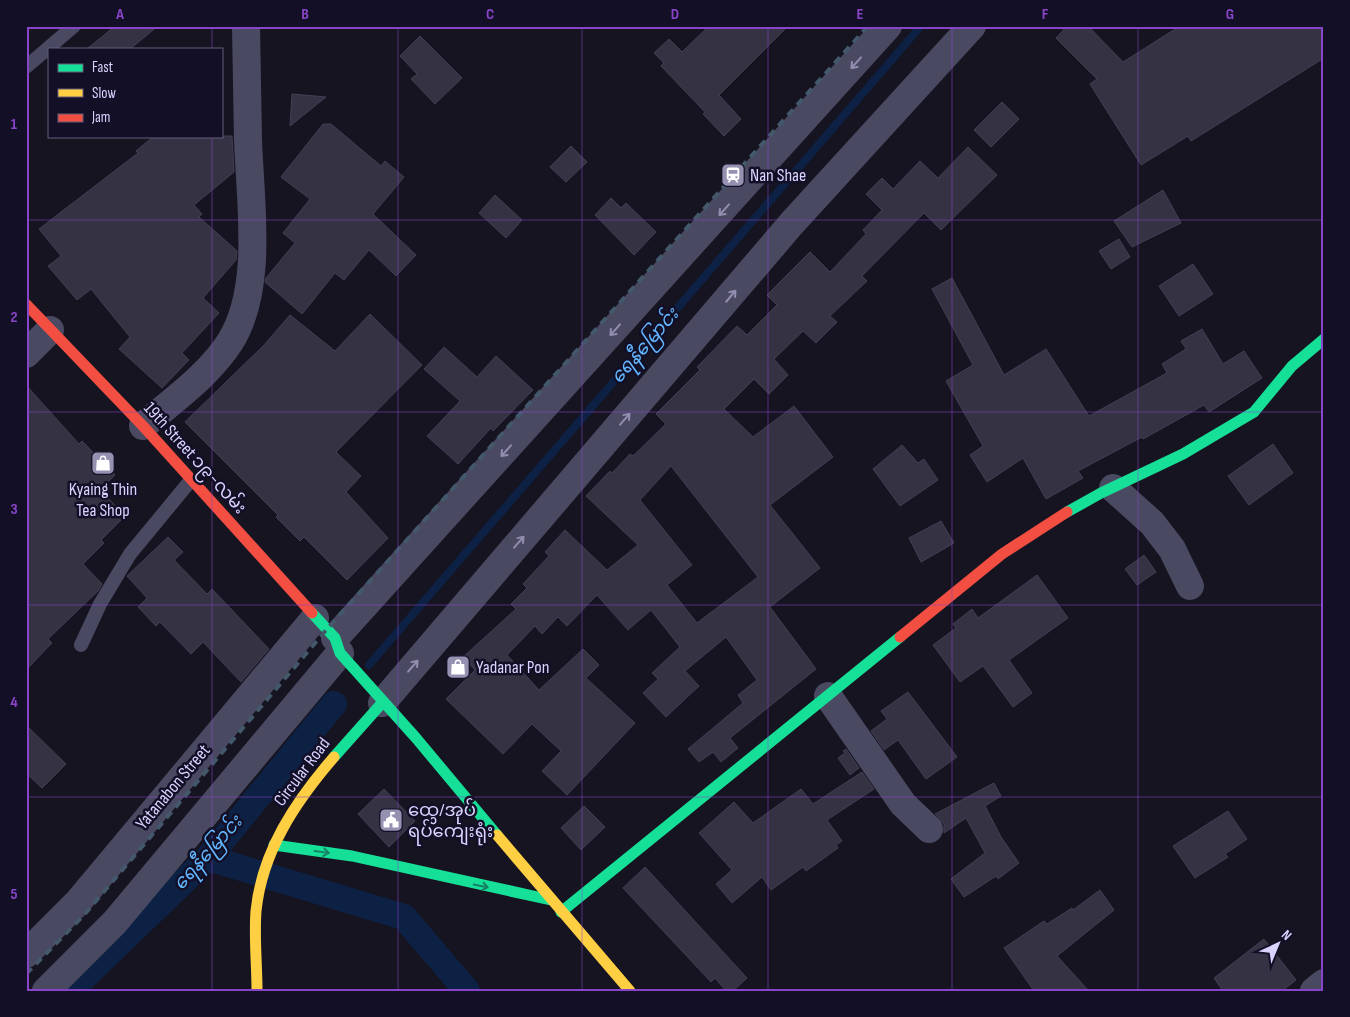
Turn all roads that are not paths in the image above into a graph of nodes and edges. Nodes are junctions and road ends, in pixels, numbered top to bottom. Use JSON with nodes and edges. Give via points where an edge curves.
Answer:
{"nodes":[{"id":1,"x":74,"y":26,"type":"edge"},
{"id":2,"x":246,"y":26,"type":"edge"},
{"id":3,"x":888,"y":26,"type":"edge"},
{"id":4,"x":972,"y":26,"type":"edge"},
{"id":5,"x":26,"y":66,"type":"edge"},
{"id":6,"x":26,"y":304,"type":"edge"},
{"id":7,"x":50,"y":330,"type":"junction"},
{"id":8,"x":1324,"y":339,"type":"edge"},
{"id":9,"x":26,"y":354,"type":"edge"},
{"id":10,"x":143,"y":426,"type":"junction"},
{"id":11,"x":191,"y":480,"type":"junction"},
{"id":12,"x":1113,"y":488,"type":"junction"},
{"id":13,"x":1190,"y":586,"type":"dead end"},
{"id":14,"x":315,"y":618,"type":"junction"},
{"id":15,"x":81,"y":645,"type":"dead end"},
{"id":16,"x":338,"y":646,"type":"junction"},
{"id":17,"x":828,"y":696,"type":"junction"},
{"id":18,"x":382,"y":702,"type":"junction"},
{"id":19,"x":929,"y":829,"type":"dead end"},
{"id":20,"x":274,"y":845,"type":"junction"},
{"id":21,"x":551,"y":900,"type":"junction"},
{"id":22,"x":561,"y":912,"type":"junction"},
{"id":23,"x":26,"y":954,"type":"edge"},
{"id":24,"x":1324,"y":983,"type":"edge"},
{"id":25,"x":46,"y":991,"type":"edge"},
{"id":26,"x":257,"y":991,"type":"edge"},
{"id":27,"x":630,"y":991,"type":"edge"},
{"id":28,"x":1314,"y":991,"type":"edge"}],
"edges":[{"from":1,"to":5,"type":"lane"},
{"from":2,"to":10,"type":"street","via":[[251,225],[250,281],[244,314],[230,341],[208,370]]},
{"from":3,"to":16,"type":"street","one_way":true},
{"from":18,"to":4,"type":"street","one_way":true,"via":[[792,223]]},
{"from":6,"to":7,"type":"street","name":"19th Street ၁၉−လမ်း"},
{"from":7,"to":9,"type":"street"},
{"from":7,"to":10,"type":"street","name":"19th Street ၁၉−လမ်း"},
{"from":8,"to":12,"type":"street","via":[[1292,366],[1254,412],[1183,454]]},
{"from":10,"to":11,"type":"street","name":"19th Street ၁၉−လမ်း"},
{"from":11,"to":14,"type":"street","name":"19th Street ၁၉−လမ်း"},
{"from":11,"to":15,"type":"lane","via":[[130,554],[100,604]]},
{"from":12,"to":13,"type":"street","via":[[1152,523],[1172,548]]},
{"from":12,"to":17,"type":"street","via":[[1050,522],[1002,554]]},
{"from":14,"to":16,"type":"street","name":"19th Street ၁၉−လမ်း"},
{"from":14,"to":23,"type":"street","name":"Yatanabon Street","via":[[78,902]]},
{"from":16,"to":18,"type":"street","name":"19th Street ၁၉−လမ်း"},
{"from":16,"to":25,"type":"street","via":[[115,922]]},
{"from":17,"to":19,"type":"street","via":[[903,804]]},
{"from":17,"to":22,"type":"street"},
{"from":18,"to":20,"type":"street","name":"Circular Road","via":[[305,791]]},
{"from":18,"to":21,"type":"street","name":"19th Street ၁၉−လမ်း"},
{"from":20,"to":21,"type":"street","one_way":true,"via":[[352,856]]},
{"from":20,"to":26,"type":"street","name":"Circular Road","via":[[258,897]]},
{"from":21,"to":22,"type":"street","name":"19th Street ၁၉−လမ်း"},
{"from":22,"to":27,"type":"street","name":"19th Street ၁၉−လမ်း"},
{"from":24,"to":28,"type":"street"}]}
